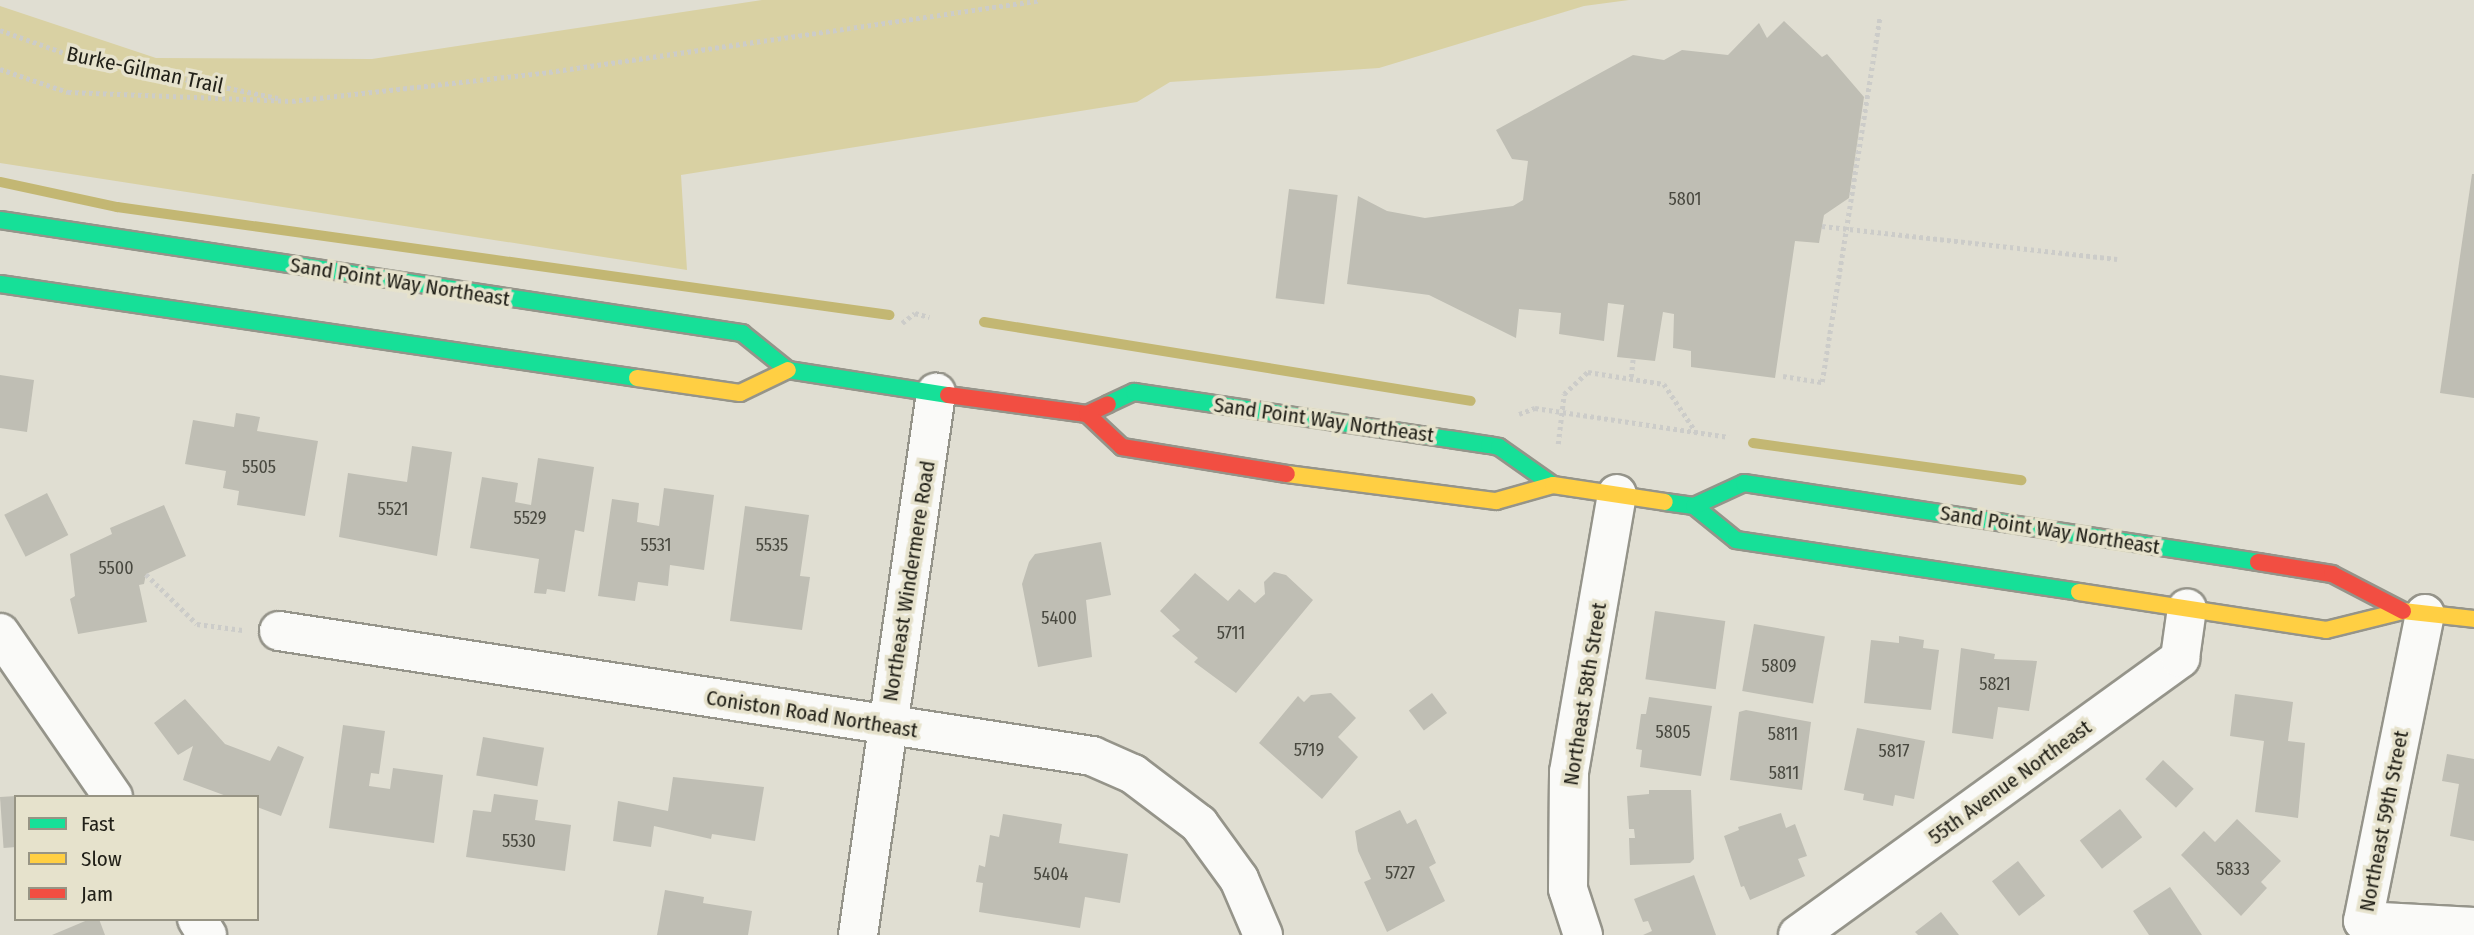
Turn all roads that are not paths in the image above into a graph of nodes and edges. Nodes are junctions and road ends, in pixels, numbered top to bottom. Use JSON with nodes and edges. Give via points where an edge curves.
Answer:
{"nodes":[{"id":1,"x":0,"y":220,"type":"edge"},
{"id":2,"x":0,"y":284,"type":"edge"},
{"id":3,"x":788,"y":370,"type":"junction"},
{"id":4,"x":936,"y":393,"type":"junction"},
{"id":5,"x":1087,"y":414,"type":"junction"},
{"id":6,"x":1553,"y":485,"type":"junction"},
{"id":7,"x":1617,"y":494,"type":"junction"},
{"id":8,"x":1694,"y":506,"type":"junction"},
{"id":9,"x":2187,"y":608,"type":"junction"},
{"id":10,"x":2414,"y":612,"type":"junction"},
{"id":11,"x":2474,"y":619,"type":"edge"},
{"id":12,"x":279,"y":631,"type":"dead end"},
{"id":13,"x":0,"y":633,"type":"edge"},
{"id":14,"x":887,"y":727,"type":"junction"},
{"id":15,"x":112,"y":795,"type":"edge"},
{"id":16,"x":2474,"y":927,"type":"edge"},
{"id":17,"x":2354,"y":928,"type":"edge"},
{"id":18,"x":858,"y":935,"type":"edge"},
{"id":19,"x":1264,"y":935,"type":"edge"},
{"id":20,"x":1583,"y":935,"type":"edge"},
{"id":21,"x":1798,"y":935,"type":"edge"}],
"edges":[{"from":1,"to":3,"type":"main road","name":"Sand Point Way Northeast","via":[[743,333]]},
{"from":2,"to":3,"type":"main road","via":[[740,393]]},
{"from":3,"to":4,"type":"main road"},
{"from":4,"to":5,"type":"main road"},
{"from":4,"to":14,"type":"street","name":"Northeast Windermere Road"},
{"from":5,"to":6,"type":"main road","name":"Sand Point Way Northeast","via":[[1122,447],[1232,467],[1496,501]]},
{"from":5,"to":6,"type":"main road","name":"Sand Point Way Northeast","via":[[1134,392],[1489,445],[1499,447]]},
{"from":6,"to":7,"type":"main road","name":"Sand Point Way Northeast"},
{"from":7,"to":8,"type":"main road","name":"Sand Point Way Northeast"},
{"from":7,"to":20,"type":"street","name":"Northeast 58th Street","via":[[1569,772],[1568,889]]},
{"from":8,"to":9,"type":"main road","name":"Sand Point Way Northeast","via":[[1737,540]]},
{"from":8,"to":10,"type":"main road","name":"Sand Point Way Northeast","via":[[1744,483],[2332,574]]},
{"from":9,"to":10,"type":"main road","name":"Sand Point Way Northeast","via":[[2326,630]]},
{"from":9,"to":21,"type":"street","name":"55th Avenue Northeast","via":[[2180,658]]},
{"from":10,"to":11,"type":"main road","name":"Sand Point Way Northeast"},
{"from":10,"to":17,"type":"street","name":"Northeast 59th Street"},
{"from":12,"to":14,"type":"street","name":"Coniston Road Northeast"},
{"from":13,"to":15,"type":"street"},
{"from":14,"to":18,"type":"street","name":"Northeast Windermere Road"},
{"from":14,"to":19,"type":"street","name":"Coniston Road Northeast","via":[[1092,755],[1133,774],[1199,824],[1239,879]]},
{"from":16,"to":17,"type":"street","name":"Northeast 59th Street"}]}
